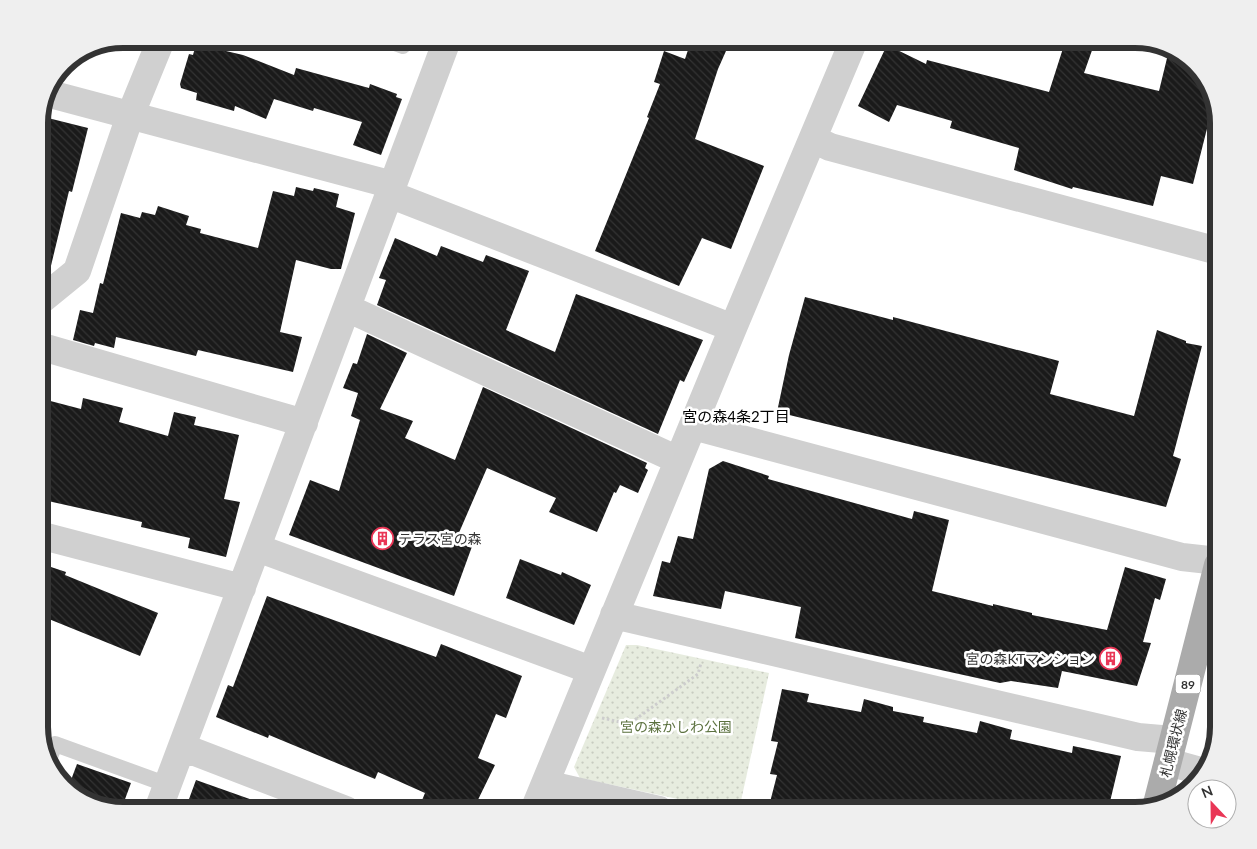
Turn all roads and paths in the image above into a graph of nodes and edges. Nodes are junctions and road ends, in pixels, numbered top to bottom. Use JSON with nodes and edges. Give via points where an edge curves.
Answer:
{"nodes":[{"id":1,"x":158,"y":48,"type":"edge"},
{"id":2,"x":444,"y":48,"type":"edge"},
{"id":3,"x":851,"y":48,"type":"edge"},
{"id":4,"x":53,"y":95,"type":"edge"},
{"id":5,"x":130,"y":116,"type":"junction"},
{"id":6,"x":814,"y":139,"type":"junction"},
{"id":7,"x":391,"y":189,"type":"junction"},
{"id":8,"x":1210,"y":249,"type":"edge"},
{"id":9,"x":48,"y":295,"type":"edge"},
{"id":10,"x":347,"y":308,"type":"junction"},
{"id":11,"x":733,"y":328,"type":"junction"},
{"id":12,"x":48,"y":349,"type":"edge"},
{"id":13,"x":304,"y":423,"type":"junction"},
{"id":14,"x":693,"y":426,"type":"junction"},
{"id":15,"x":678,"y":460,"type":"junction"},
{"id":16,"x":48,"y":538,"type":"edge"},
{"id":17,"x":257,"y":548,"type":"junction"},
{"id":18,"x":1210,"y":562,"type":"edge"},
{"id":19,"x":242,"y":588,"type":"junction"},
{"id":20,"x":1210,"y":595,"type":"edge"},
{"id":21,"x":614,"y":615,"type":"junction"},
{"id":22,"x":702,"y":655,"type":"dead end"},
{"id":23,"x":591,"y":670,"type":"junction"},
{"id":24,"x":601,"y":718,"type":"dead end"},
{"id":25,"x":182,"y":747,"type":"junction"},
{"id":26,"x":52,"y":751,"type":"edge"},
{"id":27,"x":1171,"y":751,"type":"junction"},
{"id":28,"x":1197,"y":768,"type":"edge"},
{"id":29,"x":545,"y":784,"type":"junction"},
{"id":30,"x":168,"y":785,"type":"junction"},
{"id":31,"x":1159,"y":797,"type":"edge"},
{"id":32,"x":161,"y":802,"type":"edge"},
{"id":33,"x":325,"y":802,"type":"edge"},
{"id":34,"x":537,"y":802,"type":"edge"},
{"id":35,"x":624,"y":802,"type":"edge"}],
"edges":[{"from":1,"to":5,"type":"street"},
{"from":2,"to":7,"type":"street"},
{"from":3,"to":6,"type":"street"},
{"from":4,"to":5,"type":"street"},
{"from":5,"to":7,"type":"street"},
{"from":5,"to":9,"type":"street","via":[[77,271]]},
{"from":6,"to":8,"type":"street","via":[[830,147]]},
{"from":6,"to":11,"type":"street"},
{"from":7,"to":10,"type":"street"},
{"from":7,"to":11,"type":"street"},
{"from":10,"to":13,"type":"street"},
{"from":10,"to":15,"type":"street"},
{"from":11,"to":14,"type":"street"},
{"from":12,"to":13,"type":"street"},
{"from":13,"to":17,"type":"street"},
{"from":14,"to":15,"type":"street"},
{"from":14,"to":18,"type":"street","via":[[1182,557]]},
{"from":15,"to":21,"type":"street"},
{"from":16,"to":19,"type":"street"},
{"from":17,"to":19,"type":"street"},
{"from":17,"to":23,"type":"street"},
{"from":19,"to":25,"type":"street"},
{"from":20,"to":27,"type":"main road","name":"札幌環状線","number":"89"},
{"from":21,"to":23,"type":"street"},
{"from":21,"to":27,"type":"street","via":[[1138,737]]},
{"from":22,"to":24,"type":"path","via":[[698,674],[629,724]]},
{"from":23,"to":29,"type":"street"},
{"from":25,"to":30,"type":"street"},
{"from":25,"to":33,"type":"street"},
{"from":26,"to":30,"type":"lane","via":[[55,744]]},
{"from":27,"to":28,"type":"street"},
{"from":27,"to":31,"type":"main road","name":"札幌環状線","number":"89"},
{"from":29,"to":34,"type":"street"},
{"from":29,"to":35,"type":"street"},
{"from":30,"to":32,"type":"street"}]}
